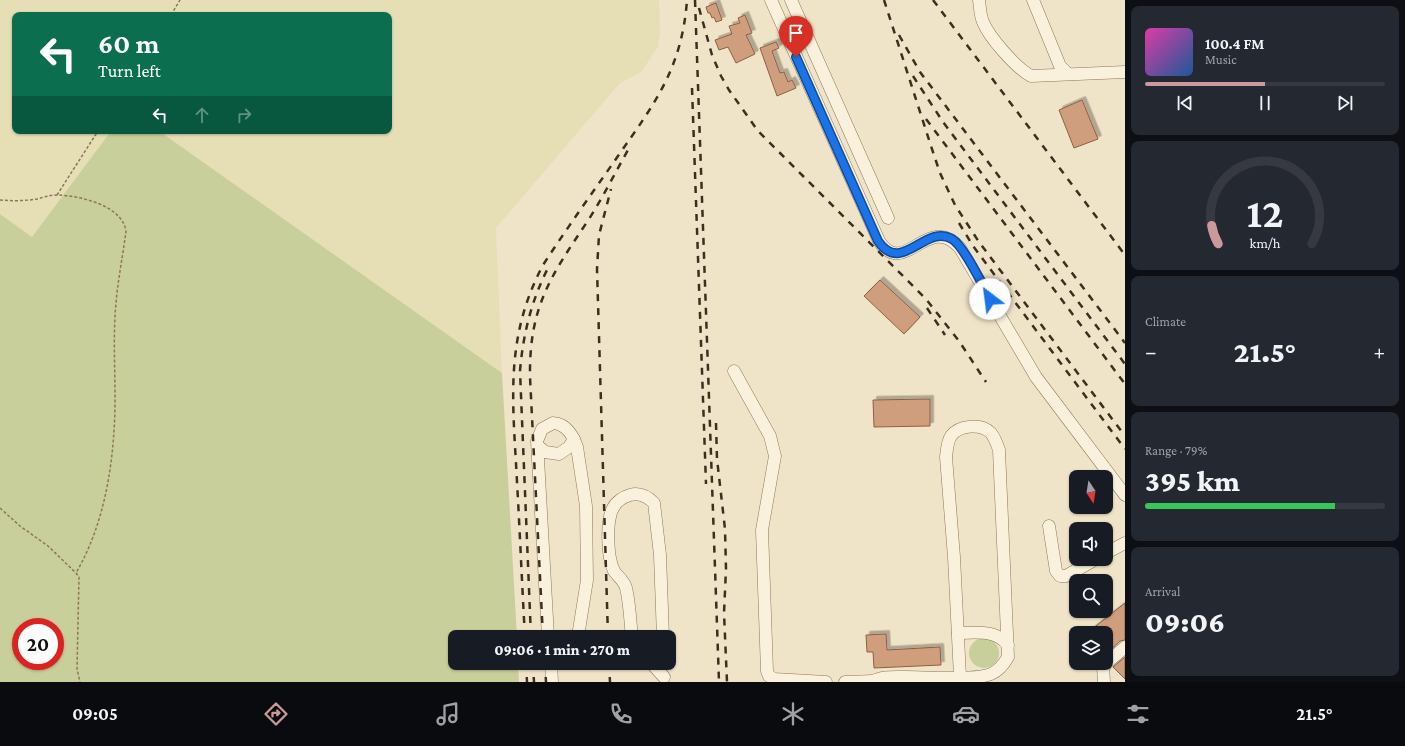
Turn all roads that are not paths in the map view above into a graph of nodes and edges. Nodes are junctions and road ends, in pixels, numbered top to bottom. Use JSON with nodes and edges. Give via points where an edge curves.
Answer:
{"nodes":[{"id":1,"x":771,"y":0,"type":"edge"},
{"id":2,"x":791,"y":0,"type":"edge"},
{"id":3,"x":979,"y":0,"type":"edge"},
{"id":4,"x":1033,"y":0,"type":"edge"},
{"id":5,"x":1125,"y":72,"type":"edge"},
{"id":6,"x":1068,"y":74,"type":"junction"},
{"id":7,"x":888,"y":218,"type":"dead end"},
{"id":8,"x":734,"y":371,"type":"dead end"},
{"id":9,"x":574,"y":439,"type":"junction"},
{"id":10,"x":538,"y":446,"type":"junction"},
{"id":11,"x":1125,"y":495,"type":"edge"},
{"id":12,"x":1049,"y":526,"type":"dead end"},
{"id":13,"x":1125,"y":543,"type":"edge"},
{"id":14,"x":1113,"y":549,"type":"edge"},
{"id":15,"x":1084,"y":566,"type":"edge"},
{"id":16,"x":548,"y":630,"type":"edge"},
{"id":17,"x":579,"y":630,"type":"edge"},
{"id":18,"x":631,"y":630,"type":"edge"},
{"id":19,"x":663,"y":630,"type":"edge"},
{"id":20,"x":958,"y":633,"type":"junction"},
{"id":21,"x":1008,"y":645,"type":"junction"},
{"id":22,"x":1125,"y":647,"type":"edge"},
{"id":23,"x":551,"y":670,"type":"edge"},
{"id":24,"x":657,"y":670,"type":"edge"},
{"id":25,"x":960,"y":677,"type":"junction"},
{"id":26,"x":664,"y":679,"type":"edge"},
{"id":27,"x":873,"y":681,"type":"edge"},
{"id":28,"x":552,"y":682,"type":"edge"},
{"id":29,"x":826,"y":682,"type":"edge"},
{"id":30,"x":845,"y":682,"type":"edge"},
{"id":31,"x":1104,"y":682,"type":"edge"}],
"edges":[{"from":1,"to":11,"type":"lane","via":[[884,250],[894,254],[903,252],[934,236],[946,236],[954,240],[1036,377]]},
{"from":2,"to":7,"type":"lane"},
{"from":3,"to":6,"type":"lane","via":[[982,21],[986,28],[1021,71],[1031,76]]},
{"from":4,"to":6,"type":"lane","via":[[1060,66]]},
{"from":5,"to":6,"type":"lane"},
{"from":8,"to":29,"type":"lane","via":[[770,436],[775,456],[762,530],[766,671],[774,679]]},
{"from":9,"to":10,"type":"lane","via":[[569,447],[559,454],[545,452]]},
{"from":9,"to":10,"type":"lane","via":[[565,427],[553,423],[542,429]]},
{"from":9,"to":17,"type":"lane","via":[[586,506],[587,572]]},
{"from":10,"to":16,"type":"lane"},
{"from":12,"to":15,"type":"lane","via":[[1056,571],[1060,576],[1066,576]]},
{"from":13,"to":14,"type":"lane"},
{"from":18,"to":19,"type":"lane","via":[[626,588],[614,571],[608,540],[614,506],[621,499],[640,494],[654,504],[660,555]]},
{"from":20,"to":21,"type":"lane","via":[[993,634],[1002,638]]},
{"from":20,"to":21,"type":"lane","via":[[946,457],[947,446],[952,436],[960,429],[971,427],[990,432],[999,450]]},
{"from":20,"to":25,"type":"lane"},
{"from":21,"to":25,"type":"lane","via":[[1008,657],[991,674]]},
{"from":22,"to":31,"type":"lane","via":[[1103,666]]},
{"from":23,"to":28,"type":"lane"},
{"from":24,"to":26,"type":"lane"},
{"from":25,"to":27,"type":"lane","via":[[889,677]]},
{"from":27,"to":30,"type":"lane"}]}
